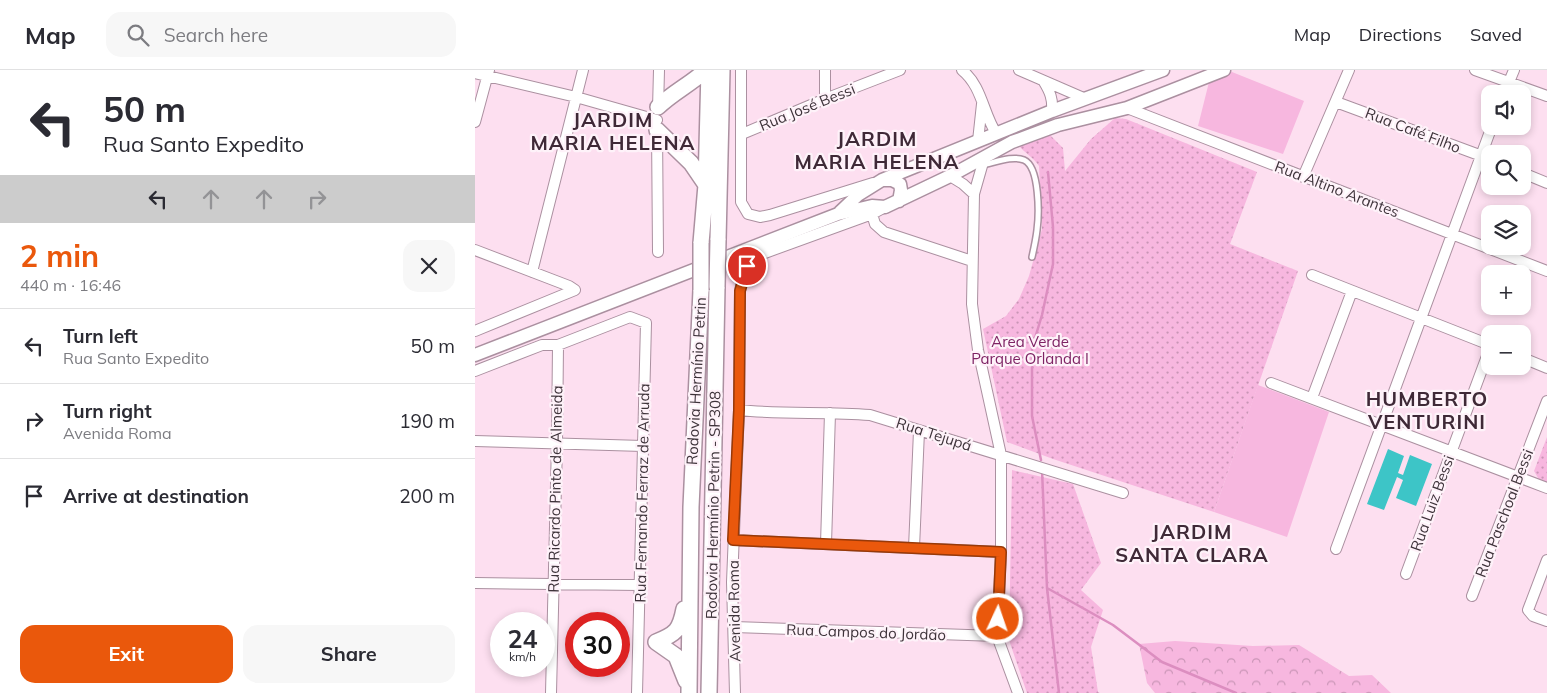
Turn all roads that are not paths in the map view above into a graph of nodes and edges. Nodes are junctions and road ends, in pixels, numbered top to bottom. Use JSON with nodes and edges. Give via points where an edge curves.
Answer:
{"nodes":[{"id":1,"x":583,"y":70,"type":"edge"},
{"id":2,"x":659,"y":70,"type":"edge"},
{"id":3,"x":707,"y":70,"type":"edge"},
{"id":4,"x":722,"y":70,"type":"edge"},
{"id":5,"x":741,"y":70,"type":"edge"},
{"id":6,"x":825,"y":70,"type":"edge"},
{"id":7,"x":900,"y":70,"type":"edge"},
{"id":8,"x":962,"y":70,"type":"edge"},
{"id":9,"x":1019,"y":70,"type":"edge"},
{"id":10,"x":1163,"y":70,"type":"edge"},
{"id":11,"x":1209,"y":70,"type":"edge"},
{"id":12,"x":1224,"y":70,"type":"edge"},
{"id":13,"x":1349,"y":70,"type":"edge"},
{"id":14,"x":1475,"y":70,"type":"edge"},
{"id":15,"x":1513,"y":70,"type":"edge"},
{"id":16,"x":475,"y":73,"type":"edge"},
{"id":17,"x":488,"y":73,"type":"edge"},
{"id":18,"x":1044,"y":82,"type":"junction"},
{"id":19,"x":1509,"y":82,"type":"junction"},
{"id":20,"x":1508,"y":85,"type":"edge"},
{"id":21,"x":1122,"y":86,"type":"junction"},
{"id":22,"x":1167,"y":93,"type":"junction"},
{"id":23,"x":1547,"y":96,"type":"edge"},
{"id":24,"x":576,"y":97,"type":"junction"},
{"id":25,"x":825,"y":98,"type":"junction"},
{"id":26,"x":1086,"y":99,"type":"junction"},
{"id":27,"x":982,"y":100,"type":"junction"},
{"id":28,"x":1336,"y":102,"type":"junction"},
{"id":29,"x":1127,"y":108,"type":"junction"},
{"id":30,"x":1052,"y":111,"type":"junction"},
{"id":31,"x":657,"y":119,"type":"junction"},
{"id":32,"x":475,"y":122,"type":"edge"},
{"id":33,"x":996,"y":133,"type":"junction"},
{"id":34,"x":742,"y":134,"type":"junction"},
{"id":35,"x":978,"y":141,"type":"junction"},
{"id":36,"x":965,"y":147,"type":"junction"},
{"id":37,"x":1481,"y":156,"type":"edge"},
{"id":38,"x":983,"y":162,"type":"junction"},
{"id":39,"x":1481,"y":169,"type":"edge"},
{"id":40,"x":950,"y":176,"type":"junction"},
{"id":41,"x":1531,"y":176,"type":"edge"},
{"id":42,"x":1303,"y":177,"type":"junction"},
{"id":43,"x":882,"y":180,"type":"junction"},
{"id":44,"x":1547,"y":183,"type":"edge"},
{"id":45,"x":706,"y":185,"type":"junction"},
{"id":46,"x":974,"y":194,"type":"junction"},
{"id":47,"x":899,"y":201,"type":"junction"},
{"id":48,"x":885,"y":207,"type":"junction"},
{"id":49,"x":838,"y":214,"type":"junction"},
{"id":50,"x":872,"y":214,"type":"junction"},
{"id":51,"x":1453,"y":233,"type":"junction"},
{"id":52,"x":475,"y":250,"type":"edge"},
{"id":53,"x":659,"y":252,"type":"dead end"},
{"id":54,"x":1032,"y":257,"type":"dead end"},
{"id":55,"x":972,"y":261,"type":"junction"},
{"id":56,"x":1547,"y":271,"type":"edge"},
{"id":57,"x":532,"y":272,"type":"junction"},
{"id":58,"x":1312,"y":275,"type":"dead end"},
{"id":59,"x":717,"y":287,"type":"joint"},
{"id":60,"x":1352,"y":291,"type":"junction"},
{"id":61,"x":1421,"y":319,"type":"junction"},
{"id":62,"x":475,"y":331,"type":"edge"},
{"id":63,"x":1481,"y":342,"type":"edge"},
{"id":64,"x":558,"y":346,"type":"junction"},
{"id":65,"x":475,"y":355,"type":"edge"},
{"id":66,"x":1531,"y":361,"type":"edge"},
{"id":67,"x":1547,"y":368,"type":"edge"},
{"id":68,"x":1481,"y":370,"type":"edge"},
{"id":69,"x":475,"y":371,"type":"edge"},
{"id":70,"x":1271,"y":383,"type":"dead end"},
{"id":71,"x":1311,"y":398,"type":"junction"},
{"id":72,"x":1547,"y":401,"type":"edge"},
{"id":73,"x":739,"y":410,"type":"junction"},
{"id":74,"x":830,"y":413,"type":"junction"},
{"id":75,"x":1381,"y":425,"type":"junction"},
{"id":76,"x":919,"y":431,"type":"junction"},
{"id":77,"x":475,"y":441,"type":"edge"},
{"id":78,"x":557,"y":443,"type":"junction"},
{"id":79,"x":643,"y":446,"type":"junction"},
{"id":80,"x":1451,"y":452,"type":"junction"},
{"id":81,"x":1001,"y":455,"type":"junction"},
{"id":82,"x":1518,"y":477,"type":"junction"},
{"id":83,"x":1547,"y":488,"type":"edge"},
{"id":84,"x":1123,"y":493,"type":"dead end"},
{"id":85,"x":733,"y":540,"type":"junction"},
{"id":86,"x":825,"y":544,"type":"junction"},
{"id":87,"x":914,"y":548,"type":"junction"},
{"id":88,"x":1336,"y":549,"type":"dead end"},
{"id":89,"x":1001,"y":552,"type":"junction"},
{"id":90,"x":1547,"y":560,"type":"edge"},
{"id":91,"x":1406,"y":574,"type":"dead end"},
{"id":92,"x":690,"y":576,"type":"junction"},
{"id":93,"x":475,"y":583,"type":"edge"},
{"id":94,"x":554,"y":583,"type":"junction"},
{"id":95,"x":640,"y":585,"type":"junction"},
{"id":96,"x":1472,"y":596,"type":"dead end"},
{"id":97,"x":1547,"y":621,"type":"edge"},
{"id":98,"x":734,"y":627,"type":"junction"},
{"id":99,"x":997,"y":636,"type":"junction"},
{"id":100,"x":638,"y":640,"type":"junction"},
{"id":101,"x":656,"y":642,"type":"junction"},
{"id":102,"x":689,"y":691,"type":"edge"},
{"id":103,"x":551,"y":693,"type":"edge"},
{"id":104,"x":637,"y":693,"type":"edge"},
{"id":105,"x":709,"y":693,"type":"edge"},
{"id":106,"x":735,"y":693,"type":"edge"},
{"id":107,"x":1018,"y":693,"type":"edge"}],
"edges":[{"from":1,"to":24,"type":"street"},
{"from":2,"to":31,"type":"street"},
{"from":3,"to":31,"type":"main road"},
{"from":3,"to":45,"type":"main road","name":"Rodovia Hermínio Petrin"},
{"from":4,"to":59,"type":"main road","name":"Rodovia Hermínio Petrin","bridge":true},
{"from":5,"to":34,"type":"street"},
{"from":6,"to":25,"type":"street"},
{"from":7,"to":25,"type":"street","name":"Rua José Bessi"},
{"from":8,"to":27,"type":"street","via":[[972,80]]},
{"from":9,"to":18,"type":"street"},
{"from":10,"to":21,"type":"street"},
{"from":11,"to":22,"type":"street"},
{"from":12,"to":22,"type":"street"},
{"from":13,"to":28,"type":"street"},
{"from":14,"to":19,"type":"street"},
{"from":15,"to":19,"type":"street"},
{"from":16,"to":17,"type":"street"},
{"from":17,"to":24,"type":"street"},
{"from":17,"to":32,"type":"street"},
{"from":18,"to":26,"type":"street"},
{"from":18,"to":30,"type":"street","via":[[1053,101]]},
{"from":19,"to":20,"type":"street"},
{"from":19,"to":23,"type":"street"},
{"from":21,"to":26,"type":"street"},
{"from":21,"to":29,"type":"street","via":[[1121,100]]},
{"from":22,"to":29,"type":"street"},
{"from":24,"to":31,"type":"street"},
{"from":24,"to":57,"type":"street"},
{"from":25,"to":34,"type":"street","name":"Rua José Bessi"},
{"from":26,"to":30,"type":"street"},
{"from":27,"to":33,"type":"street","via":[[989,123]]},
{"from":27,"to":35,"type":"street"},
{"from":28,"to":37,"type":"street","name":"Rua Café Filho"},
{"from":28,"to":42,"type":"street"},
{"from":29,"to":38,"type":"street","via":[[1058,125],[1012,142]]},
{"from":29,"to":42,"type":"street","name":"Rua Altino Arantes"},
{"from":30,"to":33,"type":"street"},
{"from":31,"to":45,"type":"main road"},
{"from":31,"to":53,"type":"street"},
{"from":33,"to":35,"type":"street"},
{"from":34,"to":43,"type":"street","via":[[741,202],[753,216],[770,215]]},
{"from":35,"to":36,"type":"street"},
{"from":36,"to":40,"type":"street","via":[[948,158],[945,166]]},
{"from":36,"to":43,"type":"street"},
{"from":38,"to":40,"type":"street"},
{"from":38,"to":46,"type":"street"},
{"from":38,"to":54,"type":"lane","via":[[1022,159],[1034,172],[1038,207]]},
{"from":39,"to":51,"type":"street"},
{"from":40,"to":46,"type":"street"},
{"from":40,"to":47,"type":"street"},
{"from":41,"to":44,"type":"street"},
{"from":42,"to":51,"type":"street","name":"Rua Altino Arantes"},
{"from":43,"to":47,"type":"street","via":[[900,184]]},
{"from":43,"to":49,"type":"street"},
{"from":45,"to":92,"type":"main road","name":"Rodovia Hermínio Petrin","bridge":true,"via":[[701,243]]},
{"from":46,"to":55,"type":"street"},
{"from":47,"to":48,"type":"street"},
{"from":48,"to":49,"type":"street","via":[[872,206]]},
{"from":48,"to":50,"type":"street"},
{"from":49,"to":65,"type":"street"},
{"from":50,"to":55,"type":"street","via":[[875,224],[884,232]]},
{"from":50,"to":73,"type":"street","name":"Avenida Roma","via":[[762,254],[751,262],[744,273],[740,291]]},
{"from":51,"to":56,"type":"street","name":"Rua Altino Arantes"},
{"from":51,"to":61,"type":"street"},
{"from":52,"to":57,"type":"street"},
{"from":55,"to":81,"type":"street","via":[[972,304],[978,350]]},
{"from":57,"to":62,"type":"street","via":[[575,290]]},
{"from":58,"to":60,"type":"street"},
{"from":59,"to":105,"type":"main road","name":"Rodovia Hermínio Petrin - SP308"},
{"from":60,"to":61,"type":"street"},
{"from":60,"to":71,"type":"street"},
{"from":61,"to":63,"type":"street"},
{"from":61,"to":75,"type":"street"},
{"from":64,"to":69,"type":"street","via":[[542,345]]},
{"from":64,"to":78,"type":"street","name":"Rua Ricardo Pinto de Almeida"},
{"from":64,"to":79,"type":"street","name":"Rua Fernando Ferraz de Arruda","via":[[629,317],[647,323]]},
{"from":66,"to":67,"type":"street"},
{"from":68,"to":80,"type":"street","name":"Rua Luiz Bessi"},
{"from":70,"to":71,"type":"street"},
{"from":71,"to":75,"type":"street"},
{"from":72,"to":82,"type":"street","name":"Rua Paschoal Bessi"},
{"from":73,"to":74,"type":"street","name":"Rua Tejupá"},
{"from":73,"to":85,"type":"street","name":"Avenida Roma"},
{"from":74,"to":76,"type":"street","name":"Rua Tejupá","via":[[870,415]]},
{"from":74,"to":86,"type":"street"},
{"from":75,"to":80,"type":"street"},
{"from":75,"to":88,"type":"street"},
{"from":76,"to":81,"type":"street","name":"Rua Tejupá"},
{"from":76,"to":87,"type":"street"},
{"from":77,"to":78,"type":"street"},
{"from":78,"to":79,"type":"street"},
{"from":78,"to":94,"type":"street","name":"Rua Ricardo Pinto de Almeida"},
{"from":79,"to":95,"type":"street","name":"Rua Fernando Ferraz de Arruda"},
{"from":80,"to":82,"type":"street"},
{"from":80,"to":91,"type":"street","name":"Rua Luiz Bessi"},
{"from":81,"to":84,"type":"street","name":"Rua Tejupá"},
{"from":81,"to":89,"type":"street"},
{"from":82,"to":83,"type":"street"},
{"from":82,"to":96,"type":"street","name":"Rua Paschoal Bessi"},
{"from":85,"to":86,"type":"street"},
{"from":85,"to":98,"type":"street","name":"Avenida Roma"},
{"from":86,"to":87,"type":"street"},
{"from":87,"to":89,"type":"street"},
{"from":89,"to":99,"type":"street"},
{"from":90,"to":97,"type":"street","via":[[1529,610],[1533,616]]},
{"from":92,"to":101,"type":"main road","via":[[680,626],[669,637]]},
{"from":92,"to":102,"type":"main road","name":"Rodovia Hermínio Petrin"},
{"from":93,"to":94,"type":"street"},
{"from":94,"to":95,"type":"street"},
{"from":94,"to":103,"type":"street","name":"Rua Ricardo Pinto de Almeida"},
{"from":95,"to":100,"type":"street","name":"Rua Fernando Ferraz de Arruda"},
{"from":98,"to":99,"type":"street","name":"Rua Campos do Jordão"},
{"from":98,"to":106,"type":"street","name":"Avenida Roma"},
{"from":99,"to":107,"type":"street"},
{"from":100,"to":101,"type":"street"},
{"from":100,"to":104,"type":"street","name":"Rua Fernando Ferraz de Arruda"},
{"from":101,"to":102,"type":"main road","via":[[676,656]]}]}
